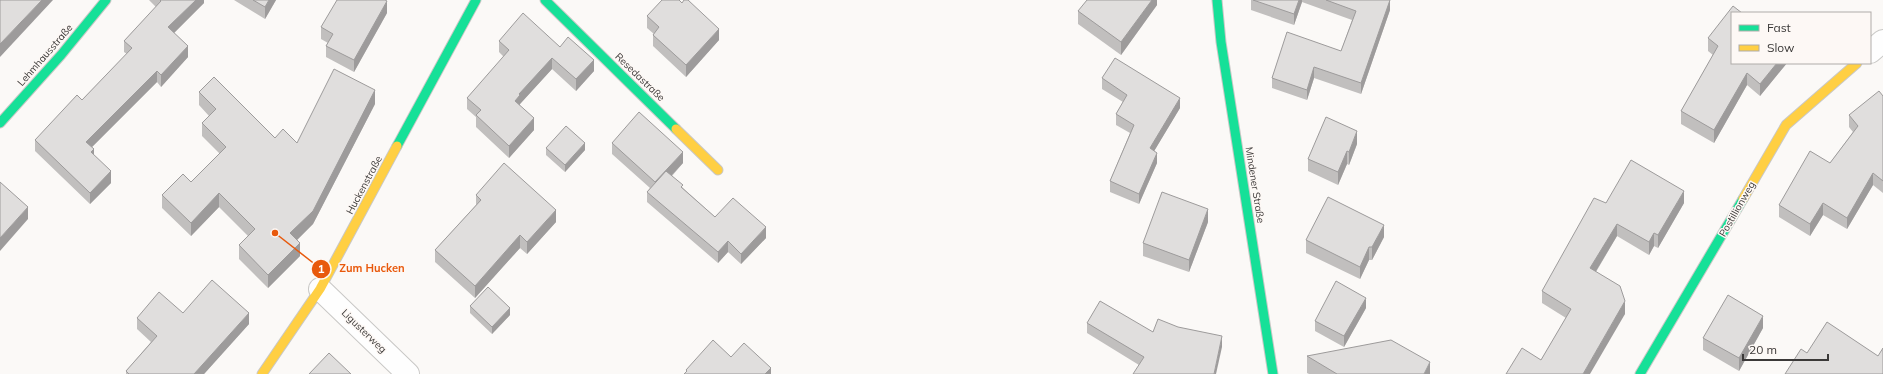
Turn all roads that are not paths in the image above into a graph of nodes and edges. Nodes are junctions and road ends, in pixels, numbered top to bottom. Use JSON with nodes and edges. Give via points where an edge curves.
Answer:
{"nodes":[{"id":1,"x":106,"y":0,"type":"edge"},
{"id":2,"x":476,"y":0,"type":"edge"},
{"id":3,"x":545,"y":0,"type":"edge"},
{"id":4,"x":1217,"y":0,"type":"edge"},
{"id":5,"x":1883,"y":41,"type":"edge"},
{"id":6,"x":1871,"y":51,"type":"edge"},
{"id":7,"x":1857,"y":64,"type":"edge"},
{"id":8,"x":0,"y":123,"type":"edge"},
{"id":9,"x":718,"y":170,"type":"dead end"},
{"id":10,"x":320,"y":289,"type":"junction"},
{"id":11,"x":262,"y":374,"type":"edge"},
{"id":12,"x":408,"y":374,"type":"edge"},
{"id":13,"x":1273,"y":374,"type":"edge"},
{"id":14,"x":1640,"y":374,"type":"edge"}],
"edges":[{"from":1,"to":8,"type":"street","name":"Lehmhausstraße"},
{"from":2,"to":10,"type":"street","name":"Huckenstraße"},
{"from":3,"to":9,"type":"street","name":"Resedastraße"},
{"from":4,"to":13,"type":"street","name":"Mindener Straße","via":[[1221,42]]},
{"from":5,"to":6,"type":"street"},
{"from":7,"to":14,"type":"street","name":"Postillionweg","via":[[1786,125]]},
{"from":10,"to":11,"type":"street","name":"Huckenstraße"},
{"from":10,"to":12,"type":"street","name":"Ligusterweg"}]}
